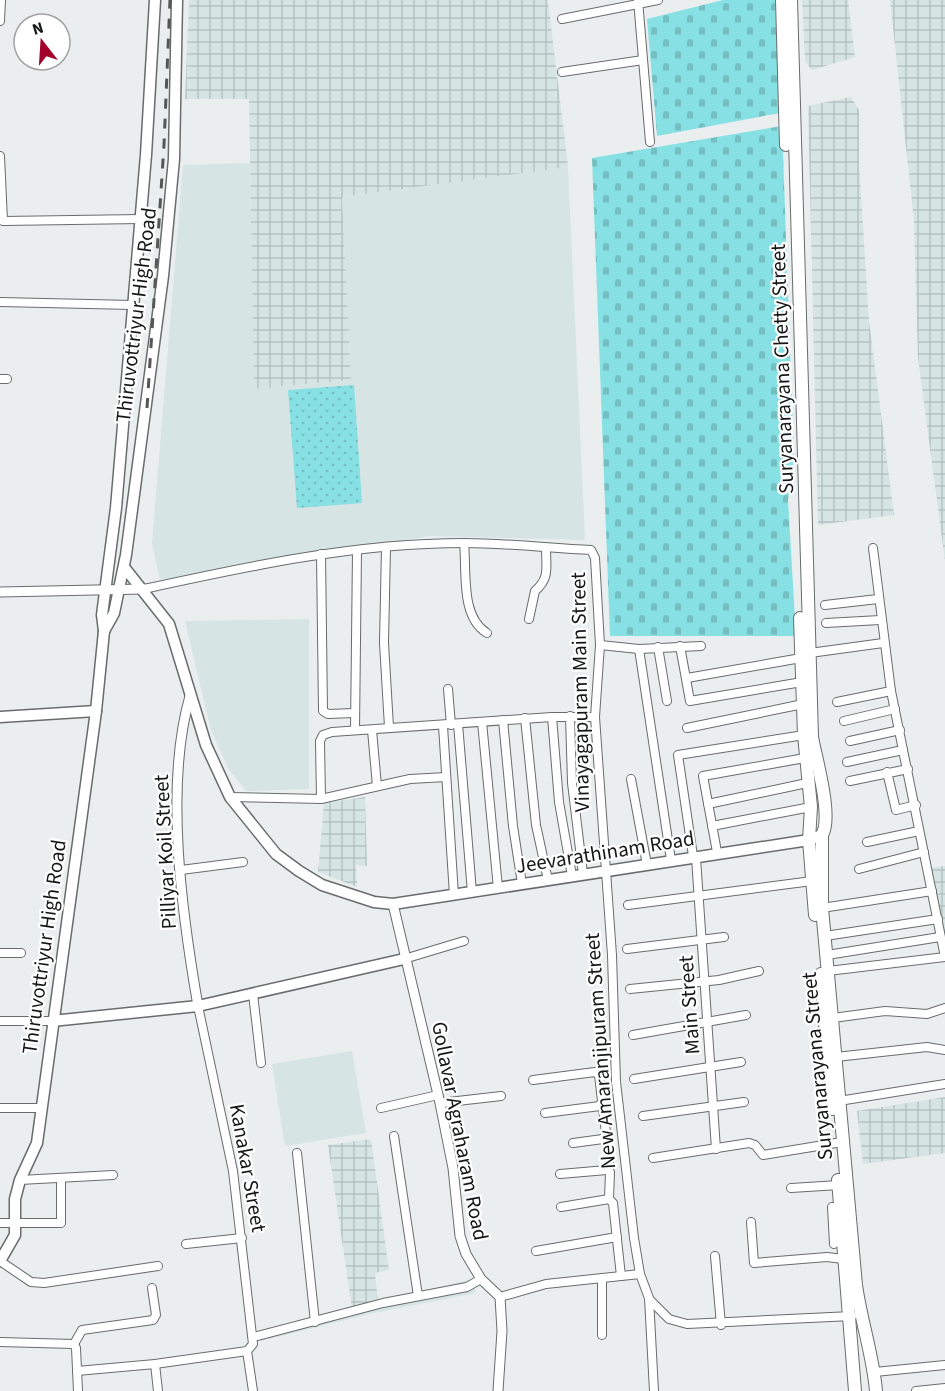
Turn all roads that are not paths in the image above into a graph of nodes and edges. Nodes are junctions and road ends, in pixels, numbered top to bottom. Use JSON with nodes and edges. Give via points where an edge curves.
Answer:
{"nodes":[{"id":1,"x":1,"y":0,"type":"edge"},
{"id":2,"x":155,"y":0,"type":"edge"},
{"id":3,"x":176,"y":0,"type":"edge"},
{"id":4,"x":658,"y":0,"type":"edge"},
{"id":5,"x":782,"y":0,"type":"edge"},
{"id":6,"x":791,"y":0,"type":"edge"},
{"id":7,"x":638,"y":3,"type":"edge"},
{"id":8,"x":562,"y":19,"type":"dead end"},
{"id":9,"x":0,"y":21,"type":"edge"},
{"id":10,"x":643,"y":60,"type":"junction"},
{"id":11,"x":562,"y":72,"type":"dead end"},
{"id":12,"x":650,"y":142,"type":"dead end"},
{"id":13,"x":0,"y":156,"type":"edge"},
{"id":14,"x":0,"y":168,"type":"edge"},
{"id":15,"x":141,"y":219,"type":"junction"},
{"id":16,"x":0,"y":302,"type":"edge"},
{"id":17,"x":134,"y":305,"type":"junction"},
{"id":18,"x":464,"y":543,"type":"junction"},
{"id":19,"x":386,"y":547,"type":"junction"},
{"id":20,"x":546,"y":548,"type":"junction"},
{"id":21,"x":873,"y":548,"type":"dead end"},
{"id":22,"x":357,"y":551,"type":"junction"},
{"id":23,"x":321,"y":554,"type":"junction"},
{"id":24,"x":124,"y":567,"type":"junction"},
{"id":25,"x":144,"y":589,"type":"junction"},
{"id":26,"x":105,"y":591,"type":"junction"},
{"id":27,"x":118,"y":591,"type":"junction"},
{"id":28,"x":0,"y":592,"type":"edge"},
{"id":29,"x":878,"y":599,"type":"junction"},
{"id":30,"x":825,"y":604,"type":"dead end"},
{"id":31,"x":530,"y":619,"type":"dead end"},
{"id":32,"x":880,"y":620,"type":"junction"},
{"id":33,"x":826,"y":623,"type":"dead end"},
{"id":34,"x":104,"y":631,"type":"junction"},
{"id":35,"x":487,"y":633,"type":"dead end"},
{"id":36,"x":883,"y":643,"type":"junction"},
{"id":37,"x":600,"y":645,"type":"junction"},
{"id":38,"x":680,"y":646,"type":"junction"},
{"id":39,"x":701,"y":646,"type":"dead end"},
{"id":40,"x":658,"y":647,"type":"junction"},
{"id":41,"x":639,"y":649,"type":"junction"},
{"id":42,"x":806,"y":655,"type":"junction"},
{"id":43,"x":687,"y":678,"type":"junction"},
{"id":44,"x":802,"y":682,"type":"junction"},
{"id":45,"x":448,"y":689,"type":"dead end"},
{"id":46,"x":891,"y":691,"type":"junction"},
{"id":47,"x":190,"y":696,"type":"junction"},
{"id":48,"x":667,"y":701,"type":"dead end"},
{"id":49,"x":837,"y":702,"type":"dead end"},
{"id":50,"x":803,"y":704,"type":"junction"},
{"id":51,"x":895,"y":709,"type":"junction"},
{"id":52,"x":96,"y":711,"type":"junction"},
{"id":53,"x":354,"y":713,"type":"junction"},
{"id":54,"x":570,"y":716,"type":"junction"},
{"id":55,"x":0,"y":717,"type":"edge"},
{"id":56,"x":552,"y":717,"type":"junction"},
{"id":57,"x":596,"y":717,"type":"junction"},
{"id":58,"x":525,"y":718,"type":"junction"},
{"id":59,"x":503,"y":720,"type":"junction"},
{"id":60,"x":844,"y":721,"type":"dead end"},
{"id":61,"x":482,"y":722,"type":"junction"},
{"id":62,"x":451,"y":725,"type":"junction"},
{"id":63,"x":389,"y":727,"type":"junction"},
{"id":64,"x":687,"y":728,"type":"dead end"},
{"id":65,"x":355,"y":730,"type":"junction"},
{"id":66,"x":372,"y":730,"type":"junction"},
{"id":67,"x":900,"y":730,"type":"junction"},
{"id":68,"x":808,"y":736,"type":"junction"},
{"id":69,"x":850,"y":741,"type":"dead end"},
{"id":70,"x":903,"y":750,"type":"junction"},
{"id":71,"x":805,"y":758,"type":"junction"},
{"id":72,"x":848,"y":762,"type":"dead end"},
{"id":73,"x":908,"y":769,"type":"junction"},
{"id":74,"x":887,"y":772,"type":"junction"},
{"id":75,"x":446,"y":777,"type":"junction"},
{"id":76,"x":631,"y":779,"type":"dead end"},
{"id":77,"x":850,"y":782,"type":"dead end"},
{"id":78,"x":807,"y":783,"type":"junction"},
{"id":79,"x":377,"y":786,"type":"junction"},
{"id":80,"x":230,"y":797,"type":"junction"},
{"id":81,"x":321,"y":799,"type":"junction"},
{"id":82,"x":708,"y":804,"type":"junction"},
{"id":83,"x":916,"y":805,"type":"junction"},
{"id":84,"x":811,"y":807,"type":"junction"},
{"id":85,"x":712,"y":826,"type":"junction"},
{"id":86,"x":920,"y":831,"type":"junction"},
{"id":87,"x":822,"y":835,"type":"junction"},
{"id":88,"x":809,"y":840,"type":"junction"},
{"id":89,"x":867,"y":842,"type":"dead end"},
{"id":90,"x":717,"y":852,"type":"junction"},
{"id":91,"x":924,"y":852,"type":"junction"},
{"id":92,"x":695,"y":857,"type":"junction"},
{"id":93,"x":671,"y":860,"type":"junction"},
{"id":94,"x":243,"y":862,"type":"dead end"},
{"id":95,"x":647,"y":864,"type":"junction"},
{"id":96,"x":859,"y":869,"type":"dead end"},
{"id":97,"x":181,"y":870,"type":"junction"},
{"id":98,"x":604,"y":870,"type":"junction"},
{"id":99,"x":583,"y":874,"type":"junction"},
{"id":100,"x":572,"y":876,"type":"junction"},
{"id":101,"x":548,"y":880,"type":"junction"},
{"id":102,"x":812,"y":881,"type":"junction"},
{"id":103,"x":522,"y":884,"type":"junction"},
{"id":104,"x":498,"y":888,"type":"junction"},
{"id":105,"x":932,"y":891,"type":"junction"},
{"id":106,"x":472,"y":892,"type":"junction"},
{"id":107,"x":700,"y":894,"type":"junction"},
{"id":108,"x":454,"y":895,"type":"junction"},
{"id":109,"x":393,"y":904,"type":"junction"},
{"id":110,"x":628,"y":905,"type":"dead end"},
{"id":111,"x":822,"y":908,"type":"junction"},
{"id":112,"x":938,"y":919,"type":"junction"},
{"id":113,"x":825,"y":936,"type":"junction"},
{"id":114,"x":940,"y":937,"type":"junction"},
{"id":115,"x":724,"y":938,"type":"dead end"},
{"id":116,"x":702,"y":939,"type":"junction"},
{"id":117,"x":464,"y":941,"type":"dead end"},
{"id":118,"x":627,"y":949,"type":"dead end"},
{"id":119,"x":0,"y":953,"type":"edge"},
{"id":120,"x":21,"y":953,"type":"dead end"},
{"id":121,"x":827,"y":955,"type":"junction"},
{"id":122,"x":945,"y":957,"type":"edge"},
{"id":123,"x":404,"y":959,"type":"junction"},
{"id":124,"x":759,"y":971,"type":"dead end"},
{"id":125,"x":828,"y":971,"type":"junction"},
{"id":126,"x":705,"y":980,"type":"junction"},
{"id":127,"x":630,"y":989,"type":"dead end"},
{"id":128,"x":253,"y":994,"type":"junction"},
{"id":129,"x":198,"y":1006,"type":"junction"},
{"id":130,"x":945,"y":1008,"type":"edge"},
{"id":131,"x":746,"y":1015,"type":"dead end"},
{"id":132,"x":833,"y":1018,"type":"junction"},
{"id":133,"x":0,"y":1021,"type":"edge"},
{"id":134,"x":52,"y":1021,"type":"junction"},
{"id":135,"x":708,"y":1023,"type":"junction"},
{"id":136,"x":633,"y":1035,"type":"dead end"},
{"id":137,"x":945,"y":1050,"type":"edge"},
{"id":138,"x":836,"y":1057,"type":"junction"},
{"id":139,"x":741,"y":1062,"type":"dead end"},
{"id":140,"x":261,"y":1064,"type":"dead end"},
{"id":141,"x":711,"y":1067,"type":"junction"},
{"id":142,"x":634,"y":1079,"type":"dead end"},
{"id":143,"x":533,"y":1080,"type":"dead end"},
{"id":144,"x":945,"y":1084,"type":"edge"},
{"id":145,"x":501,"y":1096,"type":"dead end"},
{"id":146,"x":439,"y":1099,"type":"junction"},
{"id":147,"x":839,"y":1101,"type":"junction"},
{"id":148,"x":744,"y":1102,"type":"dead end"},
{"id":149,"x":600,"y":1106,"type":"junction"},
{"id":150,"x":714,"y":1107,"type":"junction"},
{"id":151,"x":0,"y":1108,"type":"edge"},
{"id":152,"x":42,"y":1108,"type":"junction"},
{"id":153,"x":381,"y":1108,"type":"dead end"},
{"id":154,"x":545,"y":1113,"type":"dead end"},
{"id":155,"x":643,"y":1116,"type":"dead end"},
{"id":156,"x":394,"y":1136,"type":"dead end"},
{"id":157,"x":603,"y":1139,"type":"junction"},
{"id":158,"x":573,"y":1143,"type":"dead end"},
{"id":159,"x":836,"y":1143,"type":"junction"},
{"id":160,"x":717,"y":1149,"type":"junction"},
{"id":161,"x":297,"y":1153,"type":"dead end"},
{"id":162,"x":653,"y":1158,"type":"dead end"},
{"id":163,"x":607,"y":1170,"type":"junction"},
{"id":164,"x":560,"y":1174,"type":"dead end"},
{"id":165,"x":112,"y":1175,"type":"dead end"},
{"id":166,"x":61,"y":1179,"type":"junction"},
{"id":167,"x":20,"y":1180,"type":"junction"},
{"id":168,"x":839,"y":1185,"type":"junction"},
{"id":169,"x":791,"y":1188,"type":"dead end"},
{"id":170,"x":609,"y":1199,"type":"junction"},
{"id":171,"x":561,"y":1207,"type":"dead end"},
{"id":172,"x":840,"y":1208,"type":"junction"},
{"id":173,"x":751,"y":1222,"type":"dead end"},
{"id":174,"x":0,"y":1223,"type":"edge"},
{"id":175,"x":15,"y":1224,"type":"junction"},
{"id":176,"x":242,"y":1238,"type":"junction"},
{"id":177,"x":617,"y":1238,"type":"junction"},
{"id":178,"x":186,"y":1244,"type":"dead end"},
{"id":179,"x":834,"y":1244,"type":"dead end"},
{"id":180,"x":536,"y":1251,"type":"dead end"},
{"id":181,"x":715,"y":1256,"type":"dead end"},
{"id":182,"x":843,"y":1259,"type":"junction"},
{"id":183,"x":0,"y":1261,"type":"edge"},
{"id":184,"x":158,"y":1266,"type":"dead end"},
{"id":185,"x":640,"y":1274,"type":"junction"},
{"id":186,"x":621,"y":1276,"type":"junction"},
{"id":187,"x":602,"y":1278,"type":"junction"},
{"id":188,"x":481,"y":1279,"type":"junction"},
{"id":189,"x":152,"y":1288,"type":"dead end"},
{"id":190,"x":418,"y":1296,"type":"junction"},
{"id":191,"x":500,"y":1297,"type":"junction"},
{"id":192,"x":649,"y":1298,"type":"junction"},
{"id":193,"x":854,"y":1316,"type":"junction"},
{"id":194,"x":315,"y":1322,"type":"junction"},
{"id":195,"x":721,"y":1324,"type":"junction"},
{"id":196,"x":602,"y":1335,"type":"dead end"},
{"id":197,"x":254,"y":1337,"type":"junction"},
{"id":198,"x":0,"y":1342,"type":"edge"},
{"id":199,"x":74,"y":1344,"type":"junction"},
{"id":200,"x":247,"y":1351,"type":"junction"},
{"id":201,"x":155,"y":1364,"type":"junction"},
{"id":202,"x":945,"y":1365,"type":"edge"},
{"id":203,"x":77,"y":1371,"type":"junction"},
{"id":204,"x":875,"y":1372,"type":"junction"},
{"id":205,"x":945,"y":1388,"type":"edge"},
{"id":206,"x":78,"y":1391,"type":"edge"},
{"id":207,"x":158,"y":1391,"type":"edge"},
{"id":208,"x":253,"y":1391,"type":"edge"},
{"id":209,"x":498,"y":1391,"type":"edge"},
{"id":210,"x":654,"y":1391,"type":"edge"},
{"id":211,"x":855,"y":1391,"type":"edge"},
{"id":212,"x":876,"y":1391,"type":"edge"},
{"id":213,"x":916,"y":1391,"type":"edge"}],
"edges":[{"from":1,"to":9,"type":"street"},
{"from":2,"to":15,"type":"main road","name":"Thiruvottriyur High Road"},
{"from":3,"to":24,"type":"main road","name":"Thiruvottriyur High Road","via":[[174,159]]},
{"from":4,"to":7,"type":"street"},
{"from":5,"to":42,"type":"main road","name":"Suryanarayana Chetty Street"},
{"from":6,"to":42,"type":"main road","name":"Suryanarayana Chetty Street"},
{"from":7,"to":8,"type":"street"},
{"from":7,"to":10,"type":"street"},
{"from":10,"to":11,"type":"street"},
{"from":10,"to":12,"type":"street"},
{"from":13,"to":14,"type":"street"},
{"from":14,"to":15,"type":"street","via":[[3,221]]},
{"from":15,"to":17,"type":"main road","name":"Thiruvottriyur High Road"},
{"from":16,"to":17,"type":"street"},
{"from":17,"to":26,"type":"main road","name":"Thiruvottriyur High Road"},
{"from":18,"to":19,"type":"street"},
{"from":18,"to":20,"type":"street"},
{"from":18,"to":35,"type":"street","via":[[471,615],[478,628]]},
{"from":19,"to":22,"type":"street"},
{"from":19,"to":63,"type":"street","via":[[384,643]]},
{"from":20,"to":31,"type":"street","via":[[545,579],[535,591]]},
{"from":20,"to":37,"type":"street","name":"Vinayagapuram Main Street","via":[[591,550],[595,558]]},
{"from":21,"to":29,"type":"street"},
{"from":22,"to":23,"type":"street"},
{"from":22,"to":53,"type":"street"},
{"from":23,"to":25,"type":"street"},
{"from":23,"to":53,"type":"street","via":[[323,711]]},
{"from":24,"to":25,"type":"main road","name":"Jeevarathinam Road"},
{"from":24,"to":27,"type":"main road","name":"Thiruvottriyur High Road"},
{"from":25,"to":27,"type":"street"},
{"from":25,"to":47,"type":"main road","name":"Jeevarathinam Road","via":[[169,624]]},
{"from":26,"to":27,"type":"street"},
{"from":26,"to":28,"type":"street"},
{"from":26,"to":34,"type":"main road","name":"Thiruvottriyur High Road"},
{"from":27,"to":34,"type":"main road","name":"Thiruvottriyur High Road","via":[[114,613]]},
{"from":29,"to":30,"type":"street"},
{"from":29,"to":32,"type":"street"},
{"from":32,"to":33,"type":"street"},
{"from":32,"to":36,"type":"street"},
{"from":34,"to":52,"type":"main road","name":"Thiruvottriyur High Road"},
{"from":36,"to":42,"type":"street"},
{"from":36,"to":46,"type":"street"},
{"from":37,"to":41,"type":"street"},
{"from":37,"to":57,"type":"street","name":"Vinayagapuram Main Street"},
{"from":38,"to":39,"type":"street"},
{"from":38,"to":40,"type":"street"},
{"from":38,"to":43,"type":"street"},
{"from":40,"to":41,"type":"street"},
{"from":40,"to":48,"type":"street"},
{"from":41,"to":93,"type":"street"},
{"from":42,"to":43,"type":"street"},
{"from":42,"to":44,"type":"main road","name":"Suryanarayana Chetty Street"},
{"from":42,"to":68,"type":"main road","name":"Suryanarayana Chetty Street"},
{"from":43,"to":44,"type":"street","via":[[690,701]]},
{"from":44,"to":50,"type":"main road","name":"Suryanarayana Chetty Street"},
{"from":45,"to":62,"type":"street"},
{"from":46,"to":49,"type":"street"},
{"from":46,"to":51,"type":"street"},
{"from":47,"to":80,"type":"main road","name":"Jeevarathinam Road","via":[[206,745]]},
{"from":47,"to":97,"type":"street","name":"Pilliyar Koil Street","via":[[180,733]]},
{"from":50,"to":64,"type":"street"},
{"from":50,"to":68,"type":"main road","name":"Suryanarayana Chetty Street"},
{"from":51,"to":60,"type":"street"},
{"from":51,"to":67,"type":"street"},
{"from":52,"to":55,"type":"main road"},
{"from":52,"to":134,"type":"main road","name":"Thiruvottriyur High Road"},
{"from":53,"to":65,"type":"street"},
{"from":54,"to":56,"type":"street"},
{"from":54,"to":57,"type":"street"},
{"from":54,"to":99,"type":"street","via":[[572,783]]},
{"from":56,"to":58,"type":"street"},
{"from":56,"to":100,"type":"street","via":[[559,802]]},
{"from":57,"to":98,"type":"street","name":"Vinayagapuram Main Street"},
{"from":58,"to":59,"type":"street"},
{"from":58,"to":101,"type":"street","via":[[536,825]]},
{"from":59,"to":61,"type":"street"},
{"from":59,"to":103,"type":"street"},
{"from":61,"to":62,"type":"street"},
{"from":61,"to":104,"type":"street"},
{"from":62,"to":63,"type":"street"},
{"from":62,"to":75,"type":"street"},
{"from":62,"to":106,"type":"street"},
{"from":63,"to":66,"type":"street"},
{"from":65,"to":66,"type":"street"},
{"from":65,"to":81,"type":"street","via":[[322,735]]},
{"from":66,"to":79,"type":"street"},
{"from":67,"to":69,"type":"street"},
{"from":67,"to":70,"type":"street"},
{"from":68,"to":71,"type":"main road","name":"Suryanarayana Street"},
{"from":68,"to":87,"type":"main road","name":"Suryanarayana Street","via":[[824,806]]},
{"from":68,"to":92,"type":"street","name":"Main Street","via":[[678,754]]},
{"from":70,"to":72,"type":"street"},
{"from":70,"to":73,"type":"street"},
{"from":71,"to":78,"type":"main road","name":"Suryanarayana Street"},
{"from":71,"to":82,"type":"street","via":[[703,776]]},
{"from":73,"to":74,"type":"street"},
{"from":73,"to":83,"type":"street"},
{"from":74,"to":77,"type":"street"},
{"from":74,"to":83,"type":"street","via":[[896,810]]},
{"from":75,"to":79,"type":"street"},
{"from":75,"to":108,"type":"street"},
{"from":76,"to":95,"type":"street"},
{"from":78,"to":82,"type":"street"},
{"from":78,"to":84,"type":"main road","name":"Suryanarayana Street"},
{"from":79,"to":81,"type":"street"},
{"from":80,"to":81,"type":"street"},
{"from":80,"to":109,"type":"main road","name":"Jeevarathinam Road","via":[[276,854],[299,871],[322,885]]},
{"from":82,"to":85,"type":"street"},
{"from":83,"to":86,"type":"street"},
{"from":84,"to":85,"type":"street"},
{"from":84,"to":88,"type":"main road","name":"Suryanarayana Street"},
{"from":85,"to":90,"type":"street"},
{"from":86,"to":89,"type":"street"},
{"from":86,"to":91,"type":"street"},
{"from":87,"to":88,"type":"main road","name":"Jeevarathinam Road"},
{"from":87,"to":111,"type":"main road","name":"Suryanarayana Street"},
{"from":88,"to":90,"type":"main road","name":"Jeevarathinam Road"},
{"from":88,"to":102,"type":"main road","name":"Suryanarayana Street"},
{"from":90,"to":92,"type":"main road","name":"Jeevarathinam Road"},
{"from":91,"to":96,"type":"street"},
{"from":91,"to":105,"type":"street"},
{"from":92,"to":93,"type":"main road","name":"Jeevarathinam Road"},
{"from":92,"to":107,"type":"street","name":"Main Street"},
{"from":93,"to":95,"type":"main road","name":"Jeevarathinam Road"},
{"from":94,"to":97,"type":"street"},
{"from":95,"to":98,"type":"main road","name":"Jeevarathinam Road"},
{"from":97,"to":129,"type":"street","name":"Pilliyar Koil Street"},
{"from":98,"to":99,"type":"main road","name":"Jeevarathinam Road"},
{"from":98,"to":185,"type":"street","name":"New Amaranjipuram Street","via":[[612,955],[616,1082]]},
{"from":99,"to":100,"type":"main road","name":"Jeevarathinam Road"},
{"from":100,"to":101,"type":"main road","name":"Jeevarathinam Road"},
{"from":101,"to":103,"type":"main road","name":"Jeevarathinam Road"},
{"from":102,"to":107,"type":"street"},
{"from":102,"to":159,"type":"main road","name":"Suryanarayana Street"},
{"from":103,"to":104,"type":"main road","name":"Jeevarathinam Road"},
{"from":104,"to":106,"type":"main road","name":"Jeevarathinam Road"},
{"from":105,"to":111,"type":"street"},
{"from":105,"to":112,"type":"street"},
{"from":106,"to":108,"type":"main road","name":"Jeevarathinam Road"},
{"from":107,"to":110,"type":"street"},
{"from":107,"to":116,"type":"street","name":"Main Street"},
{"from":108,"to":109,"type":"main road","name":"Jeevarathinam Road"},
{"from":109,"to":123,"type":"street","name":"Gollavar Agraharam Road"},
{"from":111,"to":113,"type":"main road","name":"Suryanarayana Street"},
{"from":112,"to":113,"type":"street"},
{"from":112,"to":114,"type":"street"},
{"from":113,"to":121,"type":"main road","name":"Suryanarayana Street"},
{"from":114,"to":121,"type":"street"},
{"from":114,"to":122,"type":"street"},
{"from":115,"to":116,"type":"street"},
{"from":116,"to":118,"type":"street"},
{"from":116,"to":126,"type":"street","name":"Main Street"},
{"from":117,"to":123,"type":"street"},
{"from":119,"to":120,"type":"street"},
{"from":121,"to":125,"type":"main road","name":"Suryanarayana Street"},
{"from":122,"to":125,"type":"street"},
{"from":123,"to":128,"type":"main road"},
{"from":123,"to":146,"type":"street","name":"Gollavar Agraharam Road"},
{"from":124,"to":126,"type":"street"},
{"from":125,"to":132,"type":"main road","name":"Suryanarayana Street"},
{"from":126,"to":127,"type":"street"},
{"from":126,"to":135,"type":"street","name":"Main Street"},
{"from":128,"to":129,"type":"main road"},
{"from":128,"to":140,"type":"street"},
{"from":129,"to":134,"type":"main road"},
{"from":129,"to":176,"type":"street","name":"Kanakar Street","via":[[233,1171]]},
{"from":130,"to":132,"type":"street","via":[[927,1014],[885,1011]]},
{"from":131,"to":135,"type":"street"},
{"from":132,"to":138,"type":"main road","name":"Suryanarayana Street"},
{"from":133,"to":134,"type":"street"},
{"from":134,"to":152,"type":"main road","name":"Thiruvottriyur High Road"},
{"from":135,"to":136,"type":"street"},
{"from":135,"to":141,"type":"street","name":"Main Street"},
{"from":137,"to":138,"type":"street","via":[[927,1047]]},
{"from":138,"to":147,"type":"main road","name":"Suryanarayana Street"},
{"from":139,"to":141,"type":"street"},
{"from":141,"to":142,"type":"street"},
{"from":141,"to":150,"type":"street","name":"Main Street"},
{"from":143,"to":149,"type":"street","via":[[597,1073]]},
{"from":144,"to":147,"type":"street"},
{"from":145,"to":146,"type":"street"},
{"from":146,"to":153,"type":"street"},
{"from":146,"to":188,"type":"street","name":"Gollavar Agraharam Road","via":[[453,1168],[460,1236]]},
{"from":147,"to":193,"type":"main road","name":"Suryanarayana Street"},
{"from":148,"to":150,"type":"street"},
{"from":149,"to":154,"type":"street"},
{"from":149,"to":157,"type":"street","via":[[606,1133]]},
{"from":150,"to":155,"type":"street"},
{"from":150,"to":160,"type":"street","name":"Main Street"},
{"from":151,"to":152,"type":"street"},
{"from":152,"to":167,"type":"main road","name":"Thiruvottriyur High Road","via":[[38,1143]]},
{"from":156,"to":190,"type":"street"},
{"from":157,"to":158,"type":"street"},
{"from":157,"to":163,"type":"street"},
{"from":159,"to":160,"type":"street","via":[[763,1155],[752,1144]]},
{"from":159,"to":168,"type":"main road","name":"Suryanarayana Street"},
{"from":160,"to":162,"type":"street"},
{"from":161,"to":194,"type":"street"},
{"from":163,"to":164,"type":"street"},
{"from":163,"to":170,"type":"street"},
{"from":165,"to":166,"type":"street"},
{"from":166,"to":167,"type":"street"},
{"from":166,"to":175,"type":"street","via":[[61,1223]]},
{"from":167,"to":175,"type":"main road","name":"Thiruvottriyur High Road"},
{"from":168,"to":169,"type":"street"},
{"from":168,"to":172,"type":"main road","name":"Suryanarayana Street"},
{"from":170,"to":171,"type":"street"},
{"from":170,"to":177,"type":"street","via":[[613,1203]]},
{"from":172,"to":179,"type":"street","via":[[832,1207]]},
{"from":172,"to":182,"type":"main road","name":"Suryanarayana Street"},
{"from":173,"to":182,"type":"street","via":[[754,1263]]},
{"from":174,"to":175,"type":"street"},
{"from":175,"to":183,"type":"main road","name":"Thiruvottriyur High Road","via":[[15,1235]]},
{"from":176,"to":178,"type":"street"},
{"from":176,"to":197,"type":"street","name":"Kanakar Street"},
{"from":177,"to":180,"type":"street"},
{"from":177,"to":186,"type":"street"},
{"from":181,"to":195,"type":"street"},
{"from":182,"to":193,"type":"main road","name":"Suryanarayana Street"},
{"from":183,"to":184,"type":"street","via":[[31,1282],[45,1283]]},
{"from":185,"to":186,"type":"street"},
{"from":185,"to":192,"type":"street","name":"New Amaranjipuram Street"},
{"from":186,"to":187,"type":"street"},
{"from":187,"to":191,"type":"street","via":[[546,1284]]},
{"from":187,"to":196,"type":"street"},
{"from":188,"to":190,"type":"street","via":[[467,1287]]},
{"from":188,"to":191,"type":"street","name":"Gollavar Agraharam Road"},
{"from":189,"to":199,"type":"street","via":[[156,1315],[153,1320],[82,1330]]},
{"from":190,"to":194,"type":"street"},
{"from":191,"to":209,"type":"street"},
{"from":192,"to":195,"type":"street","via":[[669,1319],[687,1324]]},
{"from":192,"to":210,"type":"street"},
{"from":193,"to":195,"type":"street"},
{"from":193,"to":204,"type":"main road","name":"Suryanarayana Street"},
{"from":193,"to":211,"type":"main road","name":"Suryanarayana Street"},
{"from":194,"to":197,"type":"street"},
{"from":197,"to":200,"type":"street"},
{"from":198,"to":199,"type":"street"},
{"from":199,"to":203,"type":"street"},
{"from":200,"to":201,"type":"street"},
{"from":200,"to":208,"type":"street"},
{"from":201,"to":203,"type":"street"},
{"from":201,"to":207,"type":"street"},
{"from":202,"to":204,"type":"street"},
{"from":203,"to":206,"type":"street"},
{"from":204,"to":212,"type":"main road","name":"Suryanarayana Street"},
{"from":205,"to":213,"type":"street"}]}
